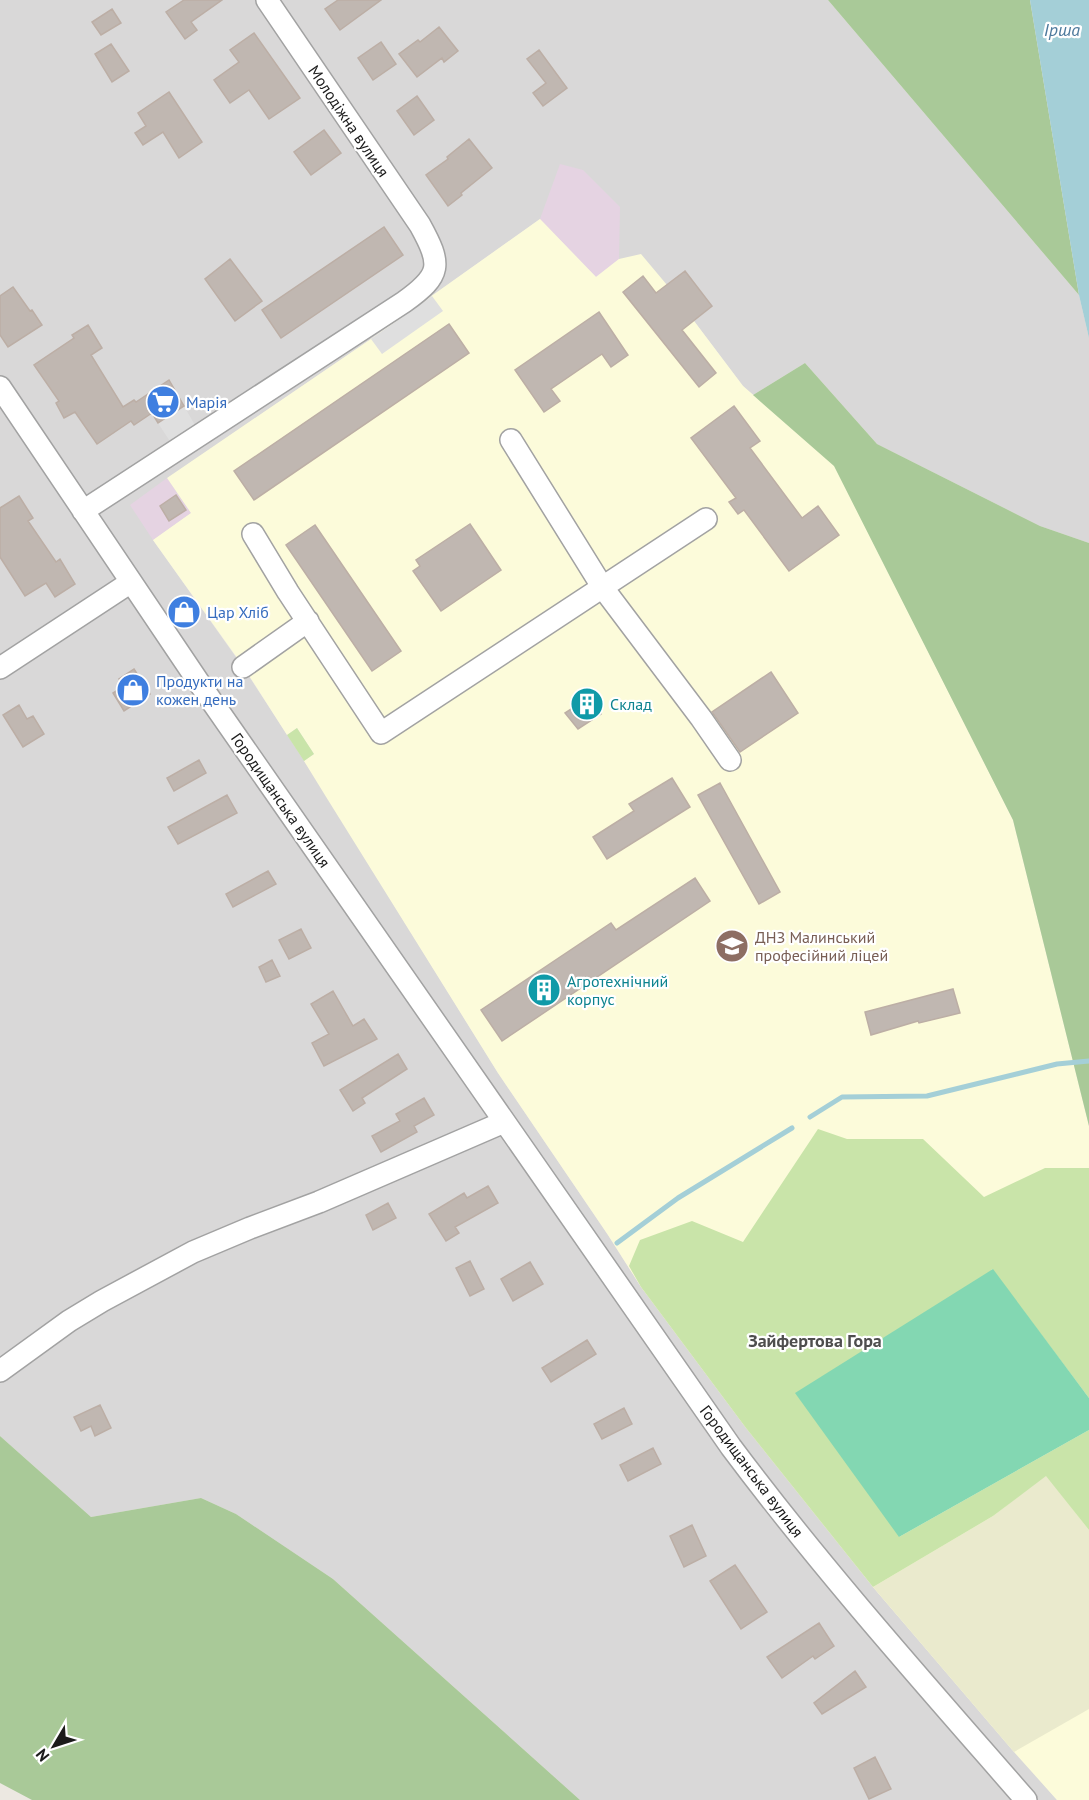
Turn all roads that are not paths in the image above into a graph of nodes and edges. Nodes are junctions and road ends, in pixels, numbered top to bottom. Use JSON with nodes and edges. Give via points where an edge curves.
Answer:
{"nodes":[{"id":1,"x":267,"y":0,"type":"edge"},
{"id":2,"x":0,"y":387,"type":"edge"},
{"id":3,"x":511,"y":440,"type":"dead end"},
{"id":4,"x":83,"y":511,"type":"junction"},
{"id":5,"x":706,"y":519,"type":"dead end"},
{"id":6,"x":253,"y":534,"type":"dead end"},
{"id":7,"x":130,"y":582,"type":"junction"},
{"id":8,"x":603,"y":588,"type":"junction"},
{"id":9,"x":308,"y":621,"type":"junction"},
{"id":10,"x":243,"y":666,"type":"dead end"},
{"id":11,"x":0,"y":668,"type":"edge"},
{"id":12,"x":730,"y":760,"type":"dead end"},
{"id":13,"x":504,"y":1122,"type":"junction"},
{"id":14,"x":0,"y":1371,"type":"edge"},
{"id":15,"x":1026,"y":1800,"type":"edge"}],
"edges":[{"from":1,"to":4,"type":"street","name":"Молодіжна вулиця","via":[[420,225],[434,253],[434,273],[419,291]]},
{"from":2,"to":4,"type":"street","name":"Городищанська вулиця"},
{"from":3,"to":8,"type":"street"},
{"from":4,"to":7,"type":"street","name":"Городищанська вулиця"},
{"from":5,"to":8,"type":"street"},
{"from":6,"to":9,"type":"street"},
{"from":7,"to":11,"type":"street"},
{"from":7,"to":13,"type":"street","name":"Городищанська вулиця"},
{"from":8,"to":9,"type":"street","via":[[381,733]]},
{"from":8,"to":12,"type":"street"},
{"from":9,"to":10,"type":"street"},
{"from":13,"to":14,"type":"street","via":[[194,1252],[69,1321]]},
{"from":13,"to":15,"type":"street","name":"Городищанська вулиця","via":[[762,1488]]}]}
